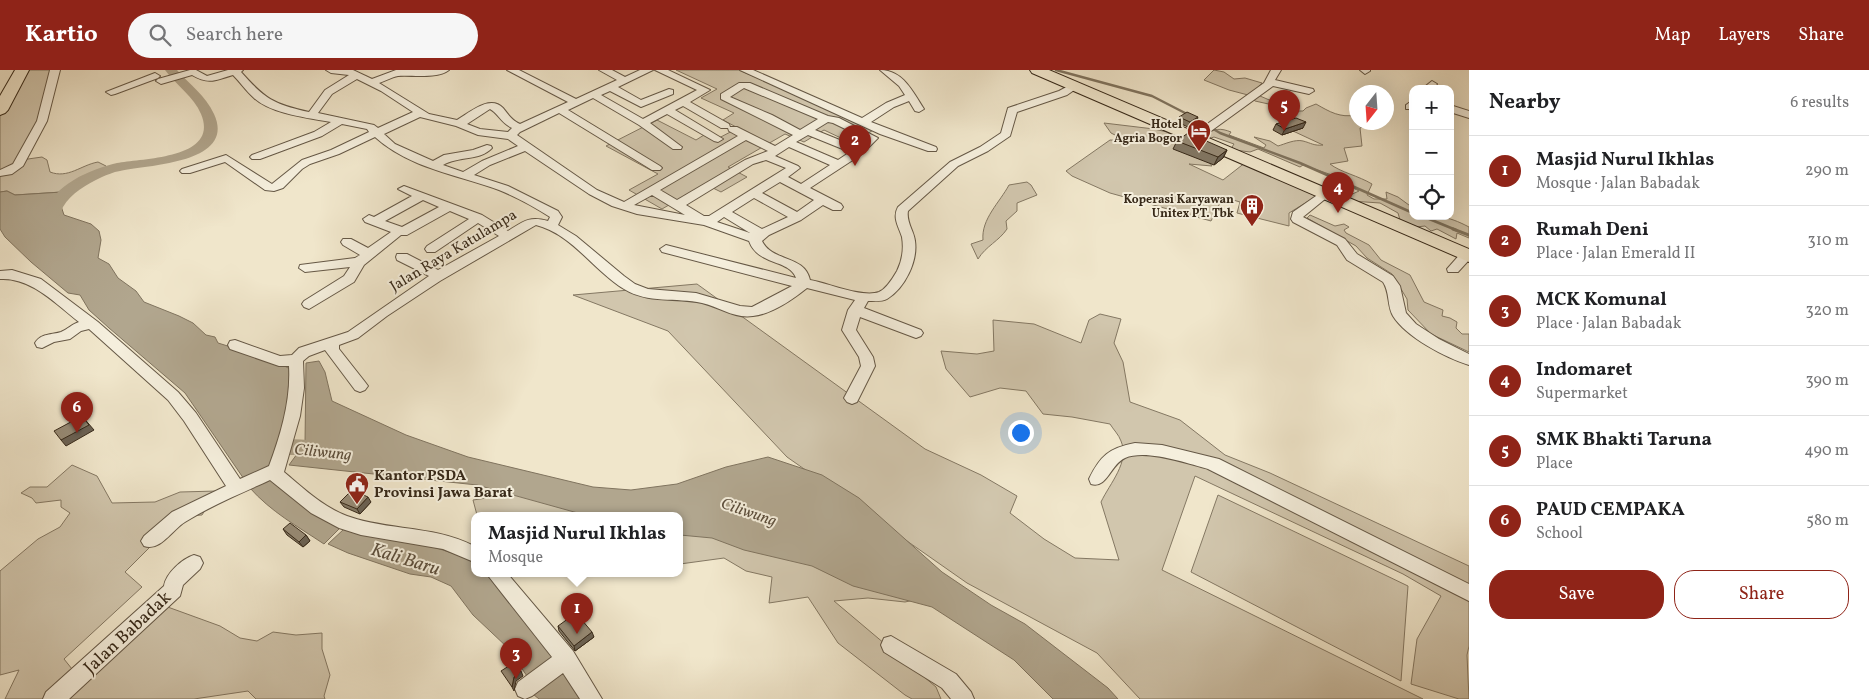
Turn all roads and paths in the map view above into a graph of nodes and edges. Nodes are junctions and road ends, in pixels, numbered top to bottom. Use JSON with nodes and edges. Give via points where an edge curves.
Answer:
{"nodes":[{"id":1,"x":22,"y":70,"type":"edge"},
{"id":2,"x":55,"y":70,"type":"edge"},
{"id":3,"x":138,"y":70,"type":"edge"},
{"id":4,"x":331,"y":70,"type":"edge"},
{"id":5,"x":444,"y":70,"type":"edge"},
{"id":6,"x":512,"y":70,"type":"edge"},
{"id":7,"x":604,"y":70,"type":"edge"},
{"id":8,"x":648,"y":70,"type":"edge"},
{"id":9,"x":660,"y":70,"type":"edge"},
{"id":10,"x":885,"y":70,"type":"edge"},
{"id":11,"x":1037,"y":70,"type":"edge"},
{"id":12,"x":1276,"y":70,"type":"edge"},
{"id":13,"x":236,"y":71,"type":"edge"},
{"id":14,"x":754,"y":71,"type":"edge"},
{"id":15,"x":408,"y":72,"type":"edge"},
{"id":16,"x":357,"y":76,"type":"junction"},
{"id":17,"x":164,"y":78,"type":"junction"},
{"id":18,"x":625,"y":80,"type":"junction"},
{"id":19,"x":1270,"y":82,"type":"junction"},
{"id":20,"x":370,"y":83,"type":"junction"},
{"id":21,"x":1075,"y":86,"type":"junction"},
{"id":22,"x":610,"y":87,"type":"junction"},
{"id":23,"x":1309,"y":91,"type":"dead end"},
{"id":24,"x":111,"y":92,"type":"dead end"},
{"id":25,"x":669,"y":92,"type":"dead end"},
{"id":26,"x":594,"y":95,"type":"junction"},
{"id":27,"x":911,"y":96,"type":"junction"},
{"id":28,"x":683,"y":102,"type":"junction"},
{"id":29,"x":577,"y":103,"type":"junction"},
{"id":30,"x":919,"y":109,"type":"dead end"},
{"id":31,"x":1454,"y":109,"type":"edge"},
{"id":32,"x":0,"y":110,"type":"edge"},
{"id":33,"x":561,"y":110,"type":"junction"},
{"id":34,"x":667,"y":110,"type":"junction"},
{"id":35,"x":420,"y":113,"type":"junction"},
{"id":36,"x":1469,"y":115,"type":"edge"},
{"id":37,"x":311,"y":116,"type":"junction"},
{"id":38,"x":826,"y":119,"type":"junction"},
{"id":39,"x":339,"y":122,"type":"junction"},
{"id":40,"x":864,"y":122,"type":"junction"},
{"id":41,"x":643,"y":123,"type":"junction"},
{"id":42,"x":459,"y":124,"type":"junction"},
{"id":43,"x":515,"y":132,"type":"junction"},
{"id":44,"x":805,"y":133,"type":"junction"},
{"id":45,"x":376,"y":134,"type":"junction"},
{"id":46,"x":747,"y":135,"type":"junction"},
{"id":47,"x":1199,"y":135,"type":"junction"},
{"id":48,"x":718,"y":139,"type":"dead end"},
{"id":49,"x":788,"y":143,"type":"junction"},
{"id":50,"x":524,"y":147,"type":"junction"},
{"id":51,"x":677,"y":147,"type":"dead end"},
{"id":52,"x":487,"y":148,"type":"dead end"},
{"id":53,"x":932,"y":149,"type":"dead end"},
{"id":54,"x":858,"y":152,"type":"junction"},
{"id":55,"x":771,"y":153,"type":"junction"},
{"id":56,"x":256,"y":157,"type":"dead end"},
{"id":57,"x":837,"y":164,"type":"junction"},
{"id":58,"x":434,"y":165,"type":"junction"},
{"id":59,"x":656,"y":168,"type":"dead end"},
{"id":60,"x":794,"y":168,"type":"junction"},
{"id":61,"x":186,"y":171,"type":"dead end"},
{"id":62,"x":0,"y":173,"type":"edge"},
{"id":63,"x":464,"y":176,"type":"junction"},
{"id":64,"x":779,"y":177,"type":"junction"},
{"id":65,"x":816,"y":179,"type":"junction"},
{"id":66,"x":404,"y":189,"type":"dead end"},
{"id":67,"x":801,"y":189,"type":"junction"},
{"id":68,"x":653,"y":191,"type":"junction"},
{"id":69,"x":754,"y":193,"type":"junction"},
{"id":70,"x":1326,"y":194,"type":"junction"},
{"id":71,"x":422,"y":196,"type":"junction"},
{"id":72,"x":822,"y":200,"type":"junction"},
{"id":73,"x":628,"y":204,"type":"dead end"},
{"id":74,"x":676,"y":206,"type":"junction"},
{"id":75,"x":448,"y":207,"type":"junction"},
{"id":76,"x":837,"y":207,"type":"dead end"},
{"id":77,"x":724,"y":212,"type":"junction"},
{"id":78,"x":797,"y":217,"type":"junction"},
{"id":79,"x":478,"y":218,"type":"junction"},
{"id":80,"x":551,"y":226,"type":"junction"},
{"id":81,"x":398,"y":232,"type":"junction"},
{"id":82,"x":508,"y":236,"type":"junction"},
{"id":83,"x":760,"y":237,"type":"junction"},
{"id":84,"x":346,"y":242,"type":"dead end"},
{"id":85,"x":431,"y":249,"type":"dead end"},
{"id":86,"x":666,"y":249,"type":"dead end"},
{"id":87,"x":1468,"y":256,"type":"edge"},
{"id":88,"x":402,"y":257,"type":"dead end"},
{"id":89,"x":364,"y":258,"type":"junction"},
{"id":90,"x":305,"y":268,"type":"dead end"},
{"id":91,"x":1452,"y":268,"type":"dead end"},
{"id":92,"x":0,"y":276,"type":"edge"},
{"id":93,"x":439,"y":276,"type":"junction"},
{"id":94,"x":804,"y":283,"type":"junction"},
{"id":95,"x":307,"y":298,"type":"dead end"},
{"id":96,"x":859,"y":304,"type":"junction"},
{"id":97,"x":91,"y":324,"type":"junction"},
{"id":98,"x":916,"y":333,"type":"dead end"},
{"id":99,"x":333,"y":342,"type":"junction"},
{"id":100,"x":42,"y":343,"type":"dead end"},
{"id":101,"x":235,"y":345,"type":"dead end"},
{"id":102,"x":1469,"y":360,"type":"edge"},
{"id":103,"x":296,"y":361,"type":"junction"},
{"id":104,"x":360,"y":386,"type":"dead end"},
{"id":105,"x":852,"y":398,"type":"dead end"},
{"id":106,"x":273,"y":470,"type":"junction"},
{"id":107,"x":1097,"y":479,"type":"dead end"},
{"id":108,"x":241,"y":486,"type":"junction"},
{"id":109,"x":150,"y":541,"type":"dead end"},
{"id":110,"x":471,"y":552,"type":"edge"},
{"id":111,"x":194,"y":563,"type":"dead end"},
{"id":112,"x":499,"y":577,"type":"edge"},
{"id":113,"x":1469,"y":593,"type":"edge"},
{"id":114,"x":892,"y":645,"type":"dead end"},
{"id":115,"x":565,"y":659,"type":"junction"},
{"id":116,"x":525,"y":689,"type":"dead end"},
{"id":117,"x":53,"y":699,"type":"edge"},
{"id":118,"x":592,"y":699,"type":"edge"},
{"id":119,"x":964,"y":699,"type":"edge"}],
"edges":[{"from":1,"to":32,"type":"highway"},
{"from":2,"to":62,"type":"street","via":[[42,121],[17,166]]},
{"from":3,"to":17,"type":"street"},
{"from":4,"to":16,"type":"street","via":[[347,71]]},
{"from":5,"to":15,"type":"street"},
{"from":6,"to":29,"type":"street"},
{"from":7,"to":18,"type":"street"},
{"from":8,"to":18,"type":"street"},
{"from":9,"to":28,"type":"street","via":[[705,90]]},
{"from":10,"to":27,"type":"street","via":[[903,84]]},
{"from":11,"to":21,"type":"highway"},
{"from":12,"to":19,"type":"street"},
{"from":13,"to":17,"type":"street","via":[[209,79],[195,72]]},
{"from":13,"to":37,"type":"street","via":[[261,99],[279,108]]},
{"from":14,"to":40,"type":"street"},
{"from":15,"to":20,"type":"street"},
{"from":16,"to":20,"type":"street"},
{"from":16,"to":37,"type":"street","via":[[325,95]]},
{"from":17,"to":24,"type":"street"},
{"from":18,"to":22,"type":"street"},
{"from":19,"to":23,"type":"street"},
{"from":19,"to":47,"type":"street"},
{"from":20,"to":35,"type":"street","via":[[394,94]]},
{"from":21,"to":47,"type":"highway"},
{"from":21,"to":96,"type":"street","via":[[1012,110],[1006,134],[954,164],[902,210],[910,250],[903,272],[884,295]]},
{"from":22,"to":25,"type":"street","via":[[641,104]]},
{"from":22,"to":26,"type":"street"},
{"from":26,"to":29,"type":"street"},
{"from":26,"to":41,"type":"street"},
{"from":27,"to":30,"type":"street"},
{"from":27,"to":40,"type":"street"},
{"from":28,"to":34,"type":"street"},
{"from":28,"to":46,"type":"street"},
{"from":29,"to":33,"type":"street"},
{"from":31,"to":36,"type":"street"},
{"from":33,"to":43,"type":"street"},
{"from":33,"to":59,"type":"street"},
{"from":34,"to":41,"type":"street"},
{"from":34,"to":48,"type":"street"},
{"from":35,"to":42,"type":"street"},
{"from":35,"to":45,"type":"street"},
{"from":37,"to":39,"type":"street"},
{"from":38,"to":44,"type":"street"},
{"from":38,"to":44,"type":"street","via":[[745,85],[725,96]]},
{"from":38,"to":54,"type":"street","via":[[873,138]]},
{"from":39,"to":45,"type":"street","via":[[367,126]]},
{"from":39,"to":56,"type":"street","via":[[322,133]]},
{"from":40,"to":53,"type":"street"},
{"from":41,"to":51,"type":"street"},
{"from":42,"to":43,"type":"street","via":[[478,132]]},
{"from":42,"to":43,"type":"street","via":[[493,106],[498,108]]},
{"from":43,"to":50,"type":"street"},
{"from":44,"to":49,"type":"street"},
{"from":44,"to":54,"type":"street"},
{"from":45,"to":58,"type":"street","via":[[391,146]]},
{"from":45,"to":61,"type":"street","via":[[304,163],[272,189],[226,158]]},
{"from":46,"to":55,"type":"street"},
{"from":46,"to":68,"type":"street"},
{"from":47,"to":70,"type":"highway"},
{"from":49,"to":55,"type":"street"},
{"from":49,"to":57,"type":"street"},
{"from":50,"to":63,"type":"street","via":[[486,162]]},
{"from":50,"to":83,"type":"street","via":[[594,192],[621,205],[706,222]]},
{"from":52,"to":58,"type":"street","via":[[448,157]]},
{"from":54,"to":57,"type":"street"},
{"from":55,"to":60,"type":"street"},
{"from":55,"to":74,"type":"street","via":[[749,162]]},
{"from":57,"to":65,"type":"street"},
{"from":58,"to":63,"type":"street"},
{"from":60,"to":64,"type":"street"},
{"from":60,"to":65,"type":"street"},
{"from":63,"to":80,"type":"street","via":[[504,188],[554,214],[556,217]]},
{"from":64,"to":67,"type":"street"},
{"from":64,"to":69,"type":"street"},
{"from":65,"to":67,"type":"street"},
{"from":66,"to":71,"type":"street"},
{"from":67,"to":72,"type":"street"},
{"from":68,"to":73,"type":"street"},
{"from":68,"to":74,"type":"street"},
{"from":69,"to":77,"type":"street"},
{"from":69,"to":78,"type":"street"},
{"from":70,"to":87,"type":"highway"},
{"from":70,"to":102,"type":"street","via":[[1297,215],[1297,219],[1341,242],[1352,257],[1388,279],[1393,286],[1399,314],[1411,327],[1434,343]]},
{"from":71,"to":75,"type":"street"},
{"from":71,"to":81,"type":"street","via":[[372,220]]},
{"from":72,"to":76,"type":"street"},
{"from":72,"to":78,"type":"street"},
{"from":74,"to":77,"type":"street","via":[[707,221]]},
{"from":75,"to":79,"type":"street"},
{"from":75,"to":81,"type":"street","via":[[408,230]]},
{"from":77,"to":83,"type":"street"},
{"from":78,"to":83,"type":"street"},
{"from":79,"to":82,"type":"street"},
{"from":79,"to":85,"type":"street"},
{"from":80,"to":82,"type":"street","name":"Jalan Raya Katulampa","via":[[532,222]]},
{"from":80,"to":94,"type":"street","name":"Jalan Raya Katulampa","via":[[567,235],[625,284],[646,293],[701,298],[753,312],[767,307]]},
{"from":81,"to":89,"type":"street"},
{"from":82,"to":93,"type":"street","name":"Jalan Raya Katulampa"},
{"from":83,"to":94,"type":"street","via":[[755,241],[761,251],[798,270]]},
{"from":84,"to":89,"type":"street"},
{"from":86,"to":94,"type":"street"},
{"from":87,"to":91,"type":"street"},
{"from":88,"to":93,"type":"street"},
{"from":89,"to":90,"type":"street"},
{"from":89,"to":95,"type":"street","via":[[349,279]]},
{"from":92,"to":97,"type":"street","via":[[12,274],[29,278]]},
{"from":93,"to":99,"type":"street","name":"Jalan Raya Katulampa","via":[[353,335]]},
{"from":94,"to":96,"type":"street"},
{"from":96,"to":98,"type":"street"},
{"from":96,"to":105,"type":"street","via":[[849,330],[868,366]]},
{"from":97,"to":100,"type":"street"},
{"from":97,"to":108,"type":"street","via":[[173,396],[210,450]]},
{"from":99,"to":103,"type":"street","name":"Jalan Raya Katulampa","via":[[304,352]]},
{"from":99,"to":104,"type":"street","via":[[333,350]]},
{"from":101,"to":103,"type":"street","via":[[279,361]]},
{"from":103,"to":106,"type":"street","via":[[292,420]]},
{"from":106,"to":108,"type":"street"},
{"from":106,"to":110,"type":"street","via":[[328,515],[344,523],[370,530],[438,538]]},
{"from":107,"to":113,"type":"street","via":[[1115,456],[1141,448],[1181,454],[1213,464]]},
{"from":108,"to":109,"type":"street","via":[[178,517]]},
{"from":111,"to":117,"type":"street","name":"Jalan Babadak","via":[[174,581],[173,590]]},
{"from":112,"to":115,"type":"street","via":[[528,609]]},
{"from":114,"to":119,"type":"street","via":[[949,681]]},
{"from":115,"to":116,"type":"street"},
{"from":115,"to":118,"type":"street"}]}
